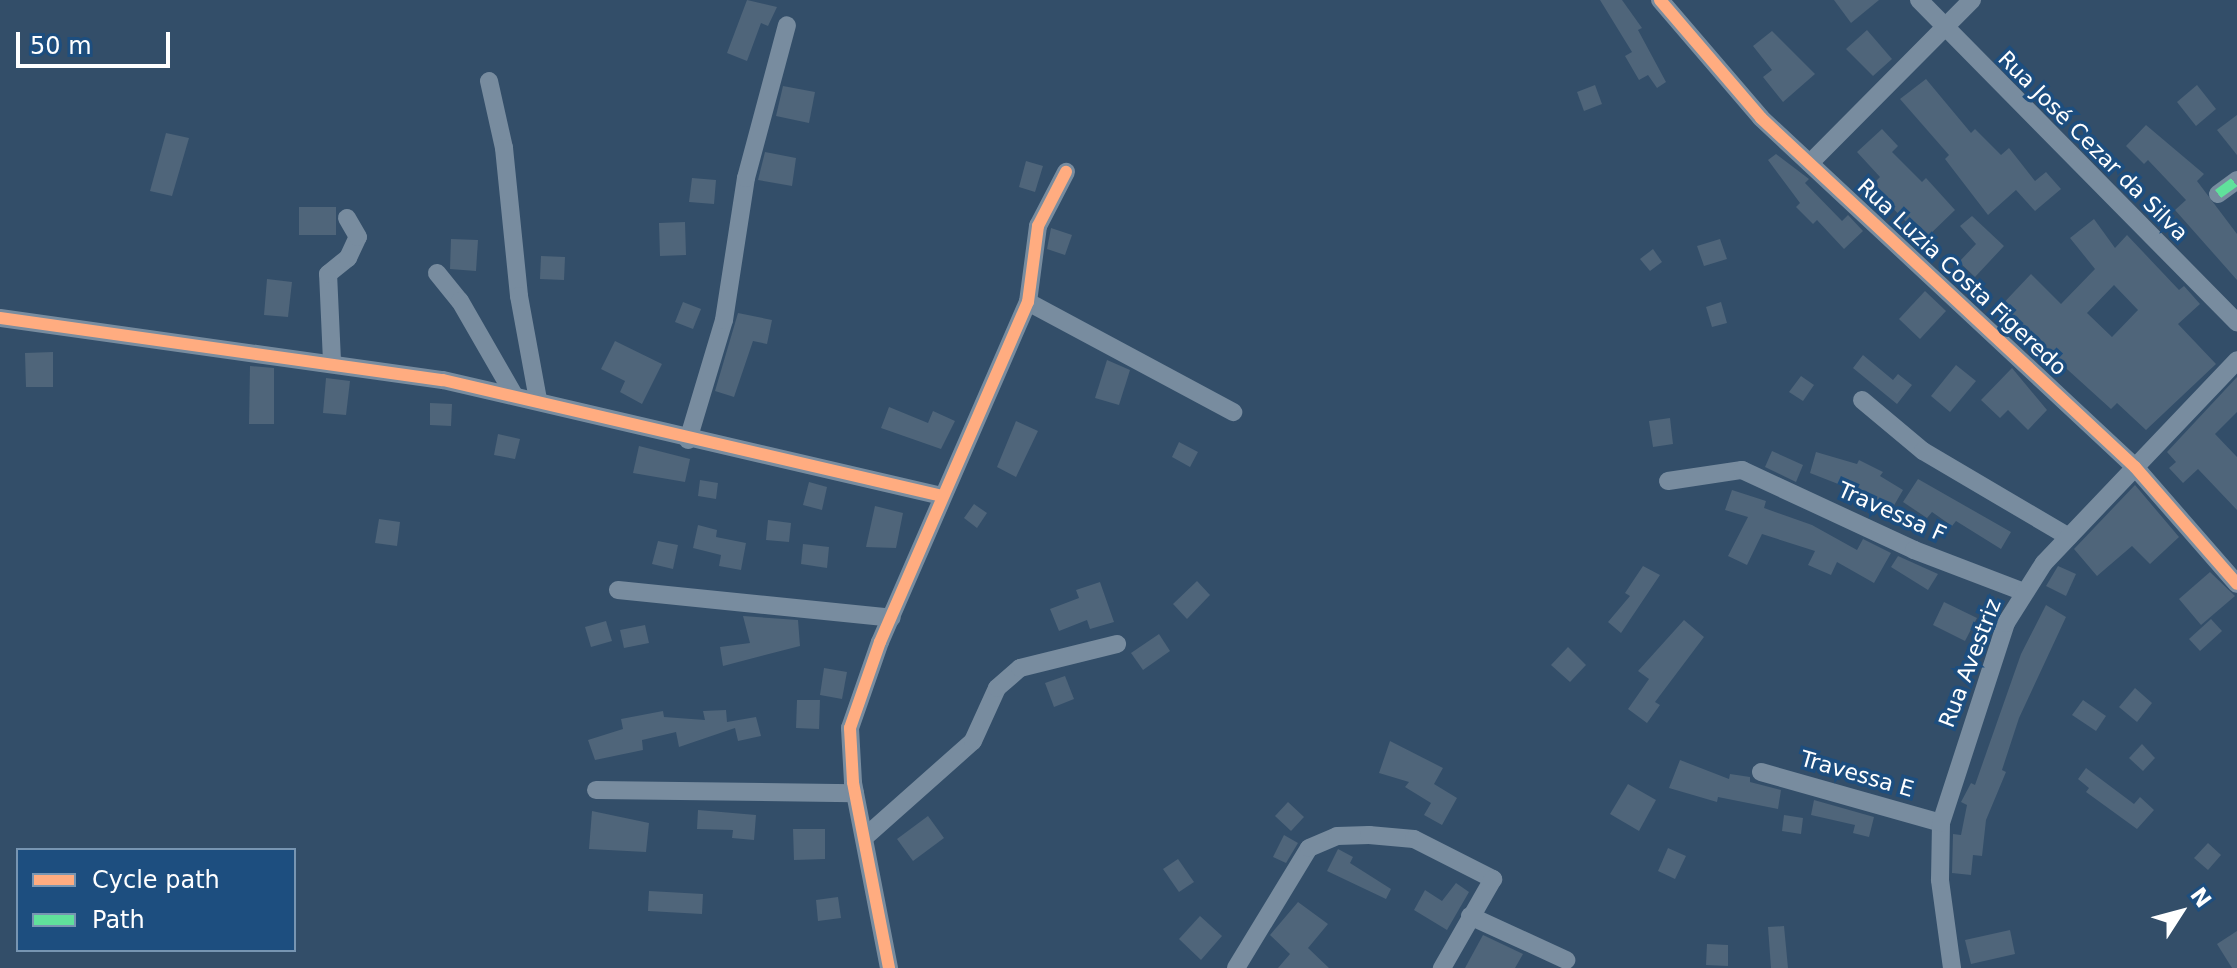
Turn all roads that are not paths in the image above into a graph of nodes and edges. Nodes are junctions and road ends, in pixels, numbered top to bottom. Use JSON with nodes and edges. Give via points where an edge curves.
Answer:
{"nodes":[{"id":1,"x":1660,"y":0,"type":"edge"},
{"id":2,"x":1919,"y":0,"type":"edge"},
{"id":3,"x":1972,"y":0,"type":"edge"},
{"id":4,"x":787,"y":25,"type":"dead end"},
{"id":5,"x":1943,"y":28,"type":"junction"},
{"id":6,"x":489,"y":81,"type":"dead end"},
{"id":7,"x":1810,"y":163,"type":"junction"},
{"id":8,"x":1066,"y":172,"type":"dead end"},
{"id":9,"x":2237,"y":180,"type":"edge"},
{"id":10,"x":2218,"y":194,"type":"dead end"},
{"id":11,"x":347,"y":218,"type":"dead end"},
{"id":12,"x":437,"y":273,"type":"dead end"},
{"id":13,"x":1028,"y":302,"type":"junction"},
{"id":14,"x":0,"y":318,"type":"edge"},
{"id":15,"x":2237,"y":322,"type":"edge"},
{"id":16,"x":2237,"y":360,"type":"edge"},
{"id":17,"x":332,"y":361,"type":"junction"},
{"id":18,"x":514,"y":395,"type":"junction"},
{"id":19,"x":538,"y":400,"type":"junction"},
{"id":20,"x":1862,"y":400,"type":"dead end"},
{"id":21,"x":1233,"y":412,"type":"dead end"},
{"id":22,"x":688,"y":440,"type":"junction"},
{"id":23,"x":2135,"y":467,"type":"junction"},
{"id":24,"x":1668,"y":481,"type":"dead end"},
{"id":25,"x":942,"y":496,"type":"junction"},
{"id":26,"x":2069,"y":537,"type":"junction"},
{"id":27,"x":2237,"y":584,"type":"edge"},
{"id":28,"x":618,"y":590,"type":"dead end"},
{"id":29,"x":2024,"y":592,"type":"junction"},
{"id":30,"x":892,"y":618,"type":"junction"},
{"id":31,"x":1117,"y":644,"type":"dead end"},
{"id":32,"x":1761,"y":772,"type":"dead end"},
{"id":33,"x":596,"y":790,"type":"dead end"},
{"id":34,"x":855,"y":793,"type":"junction"},
{"id":35,"x":1941,"y":823,"type":"junction"},
{"id":36,"x":865,"y":837,"type":"junction"},
{"id":37,"x":1470,"y":916,"type":"junction"},
{"id":38,"x":1566,"y":960,"type":"dead end"},
{"id":39,"x":889,"y":968,"type":"edge"},
{"id":40,"x":1236,"y":968,"type":"edge"},
{"id":41,"x":1442,"y":968,"type":"edge"},
{"id":42,"x":1952,"y":968,"type":"edge"}],
"edges":[{"from":1,"to":7,"type":"street","name":"Rua Luzia Costa Figeredo","via":[[1761,118]]},
{"from":2,"to":5,"type":"street","name":"Rua José Cezar da Silva"},
{"from":3,"to":5,"type":"street"},
{"from":4,"to":22,"type":"street","via":[[746,178],[724,320]]},
{"from":5,"to":7,"type":"street"},
{"from":5,"to":15,"type":"street","name":"Rua José Cezar da Silva"},
{"from":6,"to":19,"type":"street","via":[[504,148],[519,296]]},
{"from":7,"to":23,"type":"street","name":"Rua Luzia Costa Figeredo"},
{"from":8,"to":13,"type":"street","via":[[1038,226]]},
{"from":9,"to":10,"type":"street"},
{"from":11,"to":17,"type":"street","via":[[358,237],[348,258],[328,274]]},
{"from":12,"to":18,"type":"street","via":[[460,301]]},
{"from":13,"to":21,"type":"street"},
{"from":13,"to":25,"type":"street"},
{"from":14,"to":17,"type":"street"},
{"from":16,"to":23,"type":"street","name":"Rua Avestriz"},
{"from":17,"to":18,"type":"street"},
{"from":18,"to":19,"type":"street"},
{"from":19,"to":22,"type":"street"},
{"from":20,"to":26,"type":"street","via":[[1923,451]]},
{"from":22,"to":25,"type":"street"},
{"from":23,"to":26,"type":"street","name":"Rua Avestriz"},
{"from":23,"to":27,"type":"street","name":"Rua Luzia Costa Figeredo"},
{"from":24,"to":29,"type":"street","name":"Travessa F","via":[[1742,470],[1914,550]]},
{"from":25,"to":30,"type":"street"},
{"from":26,"to":29,"type":"street","name":"Rua Avestriz"},
{"from":28,"to":30,"type":"street"},
{"from":29,"to":35,"type":"street","name":"Rua Avestriz","via":[[2006,623]]},
{"from":30,"to":34,"type":"street","via":[[850,728]]},
{"from":31,"to":36,"type":"street","via":[[1020,668],[997,688],[973,741]]},
{"from":32,"to":35,"type":"street","name":"Travessa E"},
{"from":33,"to":34,"type":"street"},
{"from":34,"to":36,"type":"street"},
{"from":35,"to":42,"type":"street","name":"Rua Avestriz","via":[[1940,880]]},
{"from":36,"to":39,"type":"street"},
{"from":37,"to":38,"type":"street"},
{"from":37,"to":40,"type":"street","via":[[1493,879],[1457,856],[1414,839],[1337,836],[1309,848]]},
{"from":37,"to":41,"type":"street"}]}
